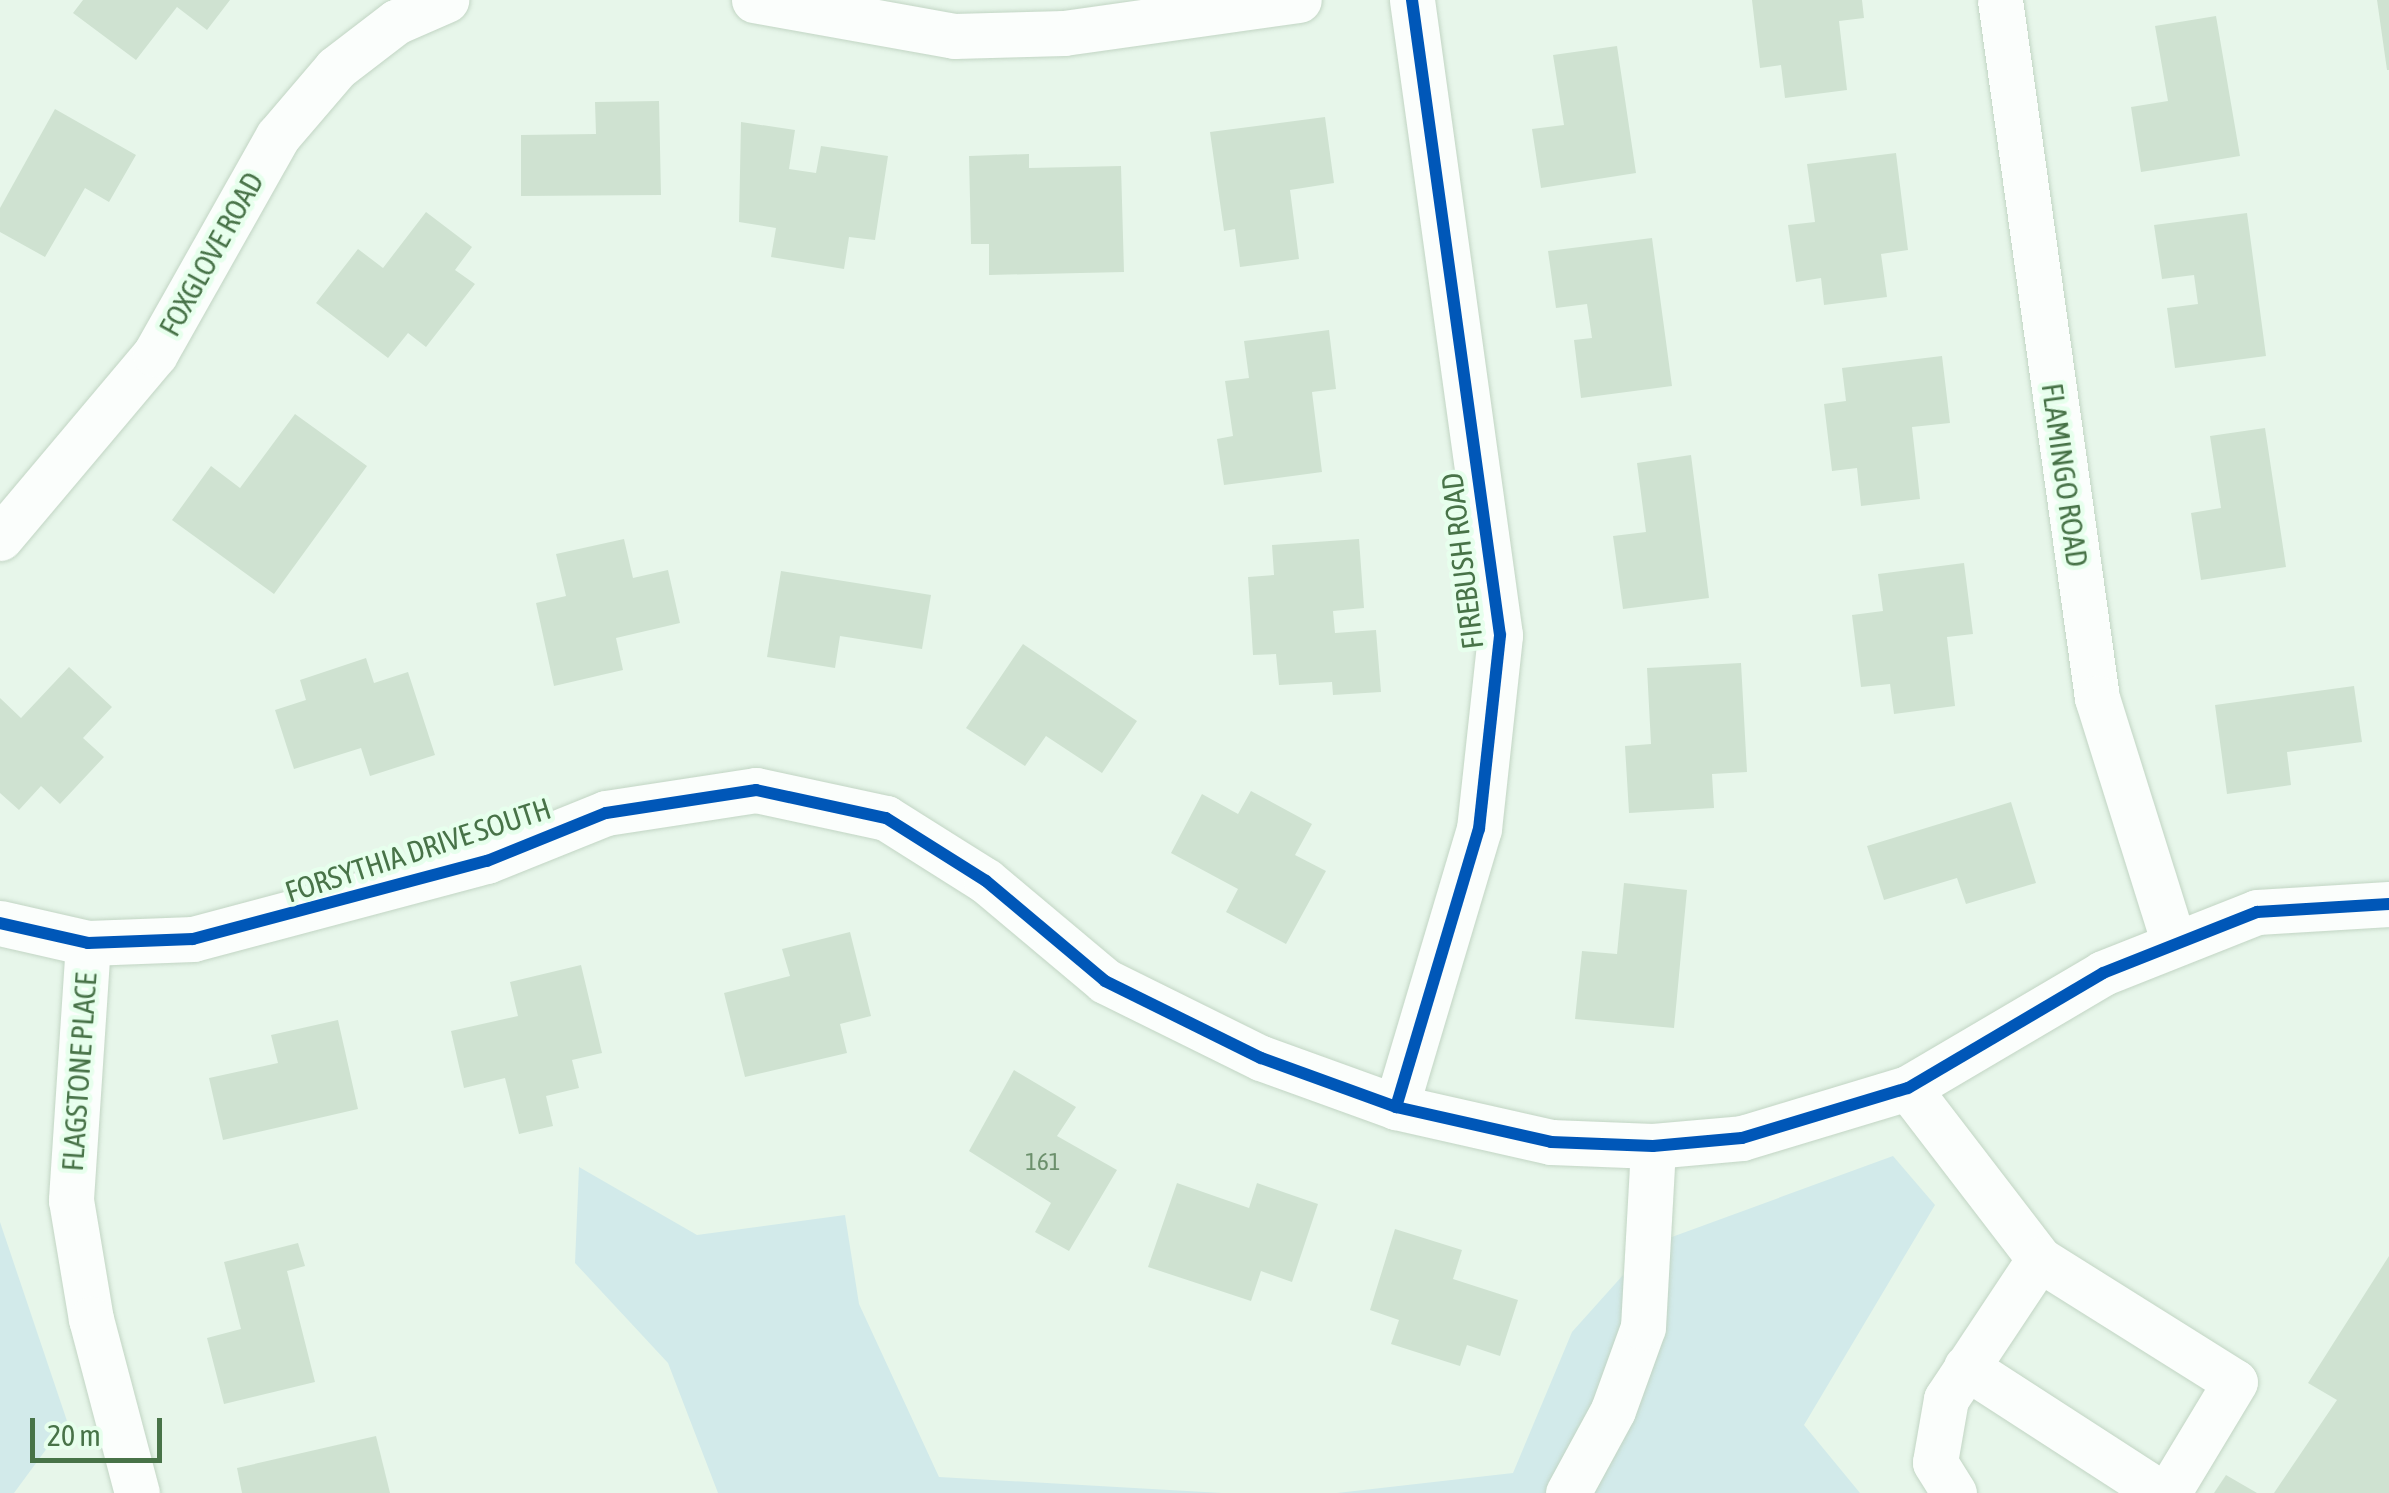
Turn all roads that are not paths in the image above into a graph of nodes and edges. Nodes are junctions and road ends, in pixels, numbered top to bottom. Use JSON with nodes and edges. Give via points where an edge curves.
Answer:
{"nodes":[{"id":1,"x":446,"y":0,"type":"edge"},
{"id":2,"x":754,"y":0,"type":"edge"},
{"id":3,"x":1299,"y":0,"type":"edge"},
{"id":4,"x":1412,"y":0,"type":"edge"},
{"id":5,"x":2000,"y":0,"type":"edge"},
{"id":6,"x":0,"y":538,"type":"edge"},
{"id":7,"x":2389,"y":904,"type":"edge"},
{"id":8,"x":0,"y":923,"type":"edge"},
{"id":9,"x":2173,"y":940,"type":"junction"},
{"id":10,"x":88,"y":944,"type":"junction"},
{"id":11,"x":1908,"y":1088,"type":"junction"},
{"id":12,"x":1396,"y":1107,"type":"junction"},
{"id":13,"x":1653,"y":1146,"type":"junction"},
{"id":14,"x":2039,"y":1259,"type":"junction"},
{"id":15,"x":1966,"y":1367,"type":"junction"},
{"id":16,"x":138,"y":1493,"type":"edge"},
{"id":17,"x":1568,"y":1493,"type":"edge"},
{"id":18,"x":1954,"y":1493,"type":"edge"},
{"id":19,"x":2160,"y":1493,"type":"edge"},
{"id":20,"x":2168,"y":1493,"type":"edge"}],
"edges":[{"from":1,"to":6,"type":"street","name":"FOXGLOVE ROAD","via":[[396,22],[336,68],[278,136],[144,370]]},
{"from":2,"to":3,"type":"street","via":[[954,36],[1064,33]]},
{"from":4,"to":12,"type":"street","name":"FIREBUSH ROAD","via":[[1500,636],[1479,829]]},
{"from":5,"to":9,"type":"street","name":"FLAMINGO ROAD","via":[[2096,698]]},
{"from":7,"to":9,"type":"street","name":"FORSYTHIA DRIVE SOUTH","via":[[2292,906]]},
{"from":8,"to":10,"type":"street","name":"FORSYTHIA DRIVE SOUTH"},
{"from":9,"to":11,"type":"street","name":"FORSYTHIA DRIVE SOUTH"},
{"from":10,"to":12,"type":"street","name":"FORSYTHIA DRIVE SOUTH","via":[[193,939],[312,913],[606,813],[756,790],[886,818],[986,880],[1144,1006]]},
{"from":10,"to":16,"type":"street","name":"FLAGSTONE PLACE","via":[[71,1200],[91,1319]]},
{"from":11,"to":13,"type":"street","name":"FORSYTHIA DRIVE SOUTH","via":[[1742,1138]]},
{"from":11,"to":14,"type":"street"},
{"from":12,"to":13,"type":"street","name":"FORSYTHIA DRIVE SOUTH","via":[[1551,1142]]},
{"from":13,"to":17,"type":"street","via":[[1643,1327],[1613,1410]]},
{"from":14,"to":15,"type":"street"},
{"from":14,"to":20,"type":"street","via":[[2234,1382]]},
{"from":15,"to":18,"type":"street","via":[[1946,1398],[1936,1462]]},
{"from":15,"to":19,"type":"street"}]}
